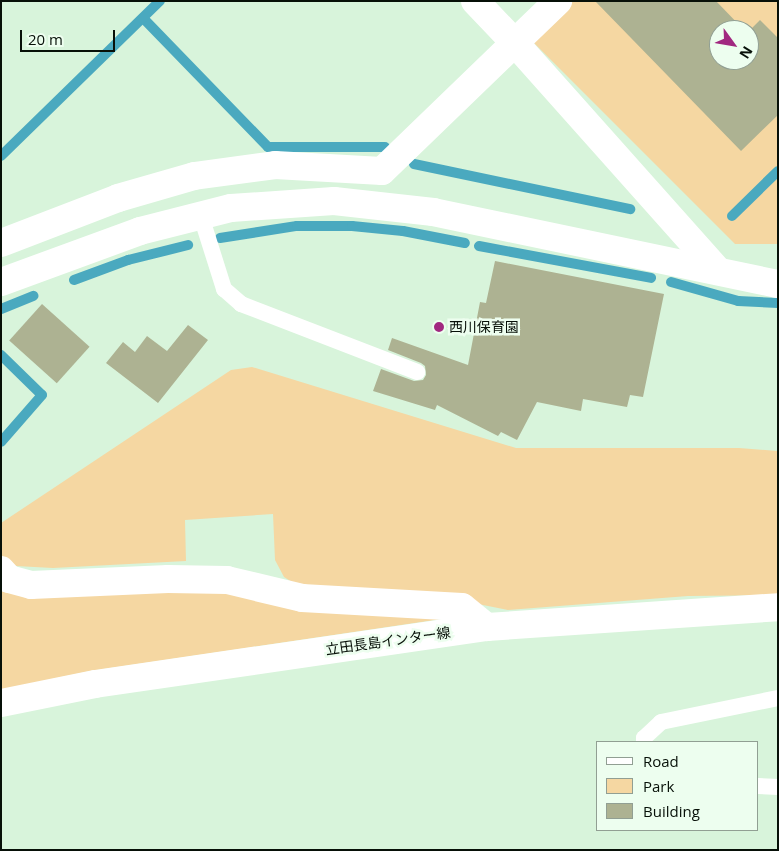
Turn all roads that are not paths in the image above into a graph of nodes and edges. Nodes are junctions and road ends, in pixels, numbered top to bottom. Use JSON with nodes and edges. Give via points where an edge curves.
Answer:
{"nodes":[{"id":1,"x":475,"y":1,"type":"edge"},
{"id":2,"x":558,"y":1,"type":"edge"},
{"id":3,"x":515,"y":43,"type":"junction"},
{"id":4,"x":201,"y":216,"type":"junction"},
{"id":5,"x":1,"y":242,"type":"edge"},
{"id":6,"x":718,"y":271,"type":"junction"},
{"id":7,"x":1,"y":282,"type":"edge"},
{"id":8,"x":778,"y":284,"type":"edge"},
{"id":9,"x":417,"y":372,"type":"dead end"},
{"id":10,"x":1,"y":570,"type":"edge"},
{"id":11,"x":778,"y":607,"type":"edge"},
{"id":12,"x":487,"y":627,"type":"junction"},
{"id":13,"x":778,"y":698,"type":"edge"},
{"id":14,"x":1,"y":703,"type":"edge"},
{"id":15,"x":644,"y":741,"type":"edge"},
{"id":16,"x":759,"y":786,"type":"edge"},
{"id":17,"x":778,"y":787,"type":"edge"}],
"edges":[{"from":1,"to":3,"type":"street"},
{"from":2,"to":3,"type":"street"},
{"from":3,"to":5,"type":"street","via":[[382,171],[275,165],[194,176],[118,198]]},
{"from":3,"to":6,"type":"street"},
{"from":4,"to":6,"type":"street","via":[[231,208],[334,201],[424,211]]},
{"from":4,"to":7,"type":"street","via":[[140,231]]},
{"from":4,"to":9,"type":"lane","via":[[224,290],[241,304]]},
{"from":6,"to":8,"type":"street"},
{"from":10,"to":12,"type":"street","via":[[9,579],[31,585],[168,579],[227,580],[302,598],[462,607]]},
{"from":11,"to":12,"type":"street","name":"立田長島インター線"},
{"from":12,"to":14,"type":"street","name":"立田長島インター線","via":[[95,684]]},
{"from":13,"to":15,"type":"lane","via":[[661,722]]},
{"from":16,"to":17,"type":"lane"}]}
